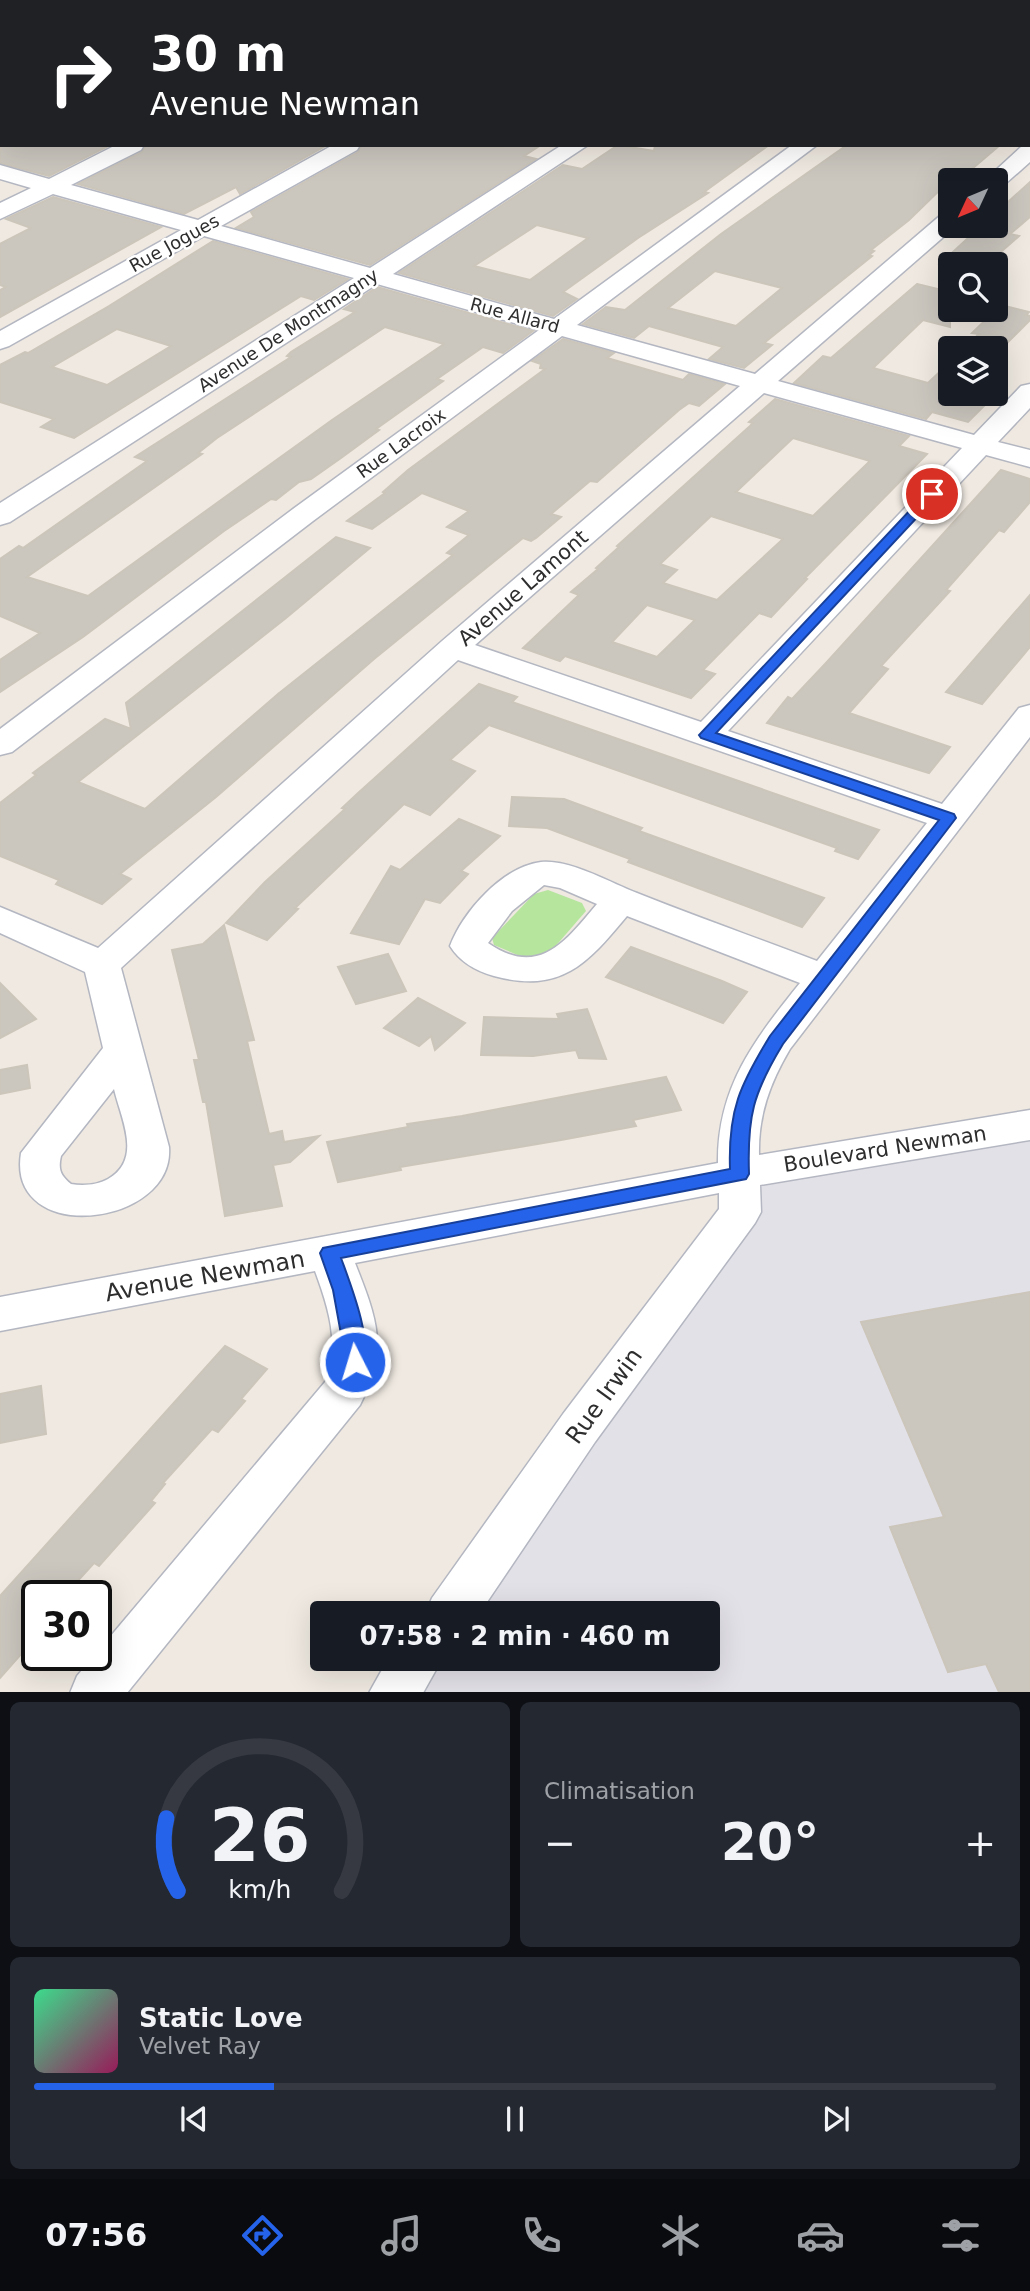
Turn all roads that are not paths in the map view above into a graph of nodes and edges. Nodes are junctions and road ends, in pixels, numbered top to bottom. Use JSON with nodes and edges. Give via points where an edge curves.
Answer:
{"nodes":[{"id":1,"x":129,"y":147,"type":"edge"},
{"id":2,"x":345,"y":147,"type":"edge"},
{"id":3,"x":574,"y":147,"type":"edge"},
{"id":4,"x":804,"y":147,"type":"edge"},
{"id":5,"x":1030,"y":150,"type":"edge"},
{"id":6,"x":1008,"y":169,"type":"edge"},
{"id":7,"x":0,"y":172,"type":"edge"},
{"id":8,"x":52,"y":187,"type":"junction"},
{"id":9,"x":0,"y":212,"type":"edge"},
{"id":10,"x":201,"y":228,"type":"junction"},
{"id":11,"x":938,"y":229,"type":"edge"},
{"id":12,"x":372,"y":276,"type":"junction"},
{"id":13,"x":557,"y":327,"type":"junction"},
{"id":14,"x":0,"y":341,"type":"edge"},
{"id":15,"x":760,"y":384,"type":"junction"},
{"id":16,"x":1030,"y":392,"type":"edge"},
{"id":17,"x":978,"y":444,"type":"junction"},
{"id":18,"x":1030,"y":459,"type":"edge"},
{"id":19,"x":0,"y":516,"type":"edge"},
{"id":20,"x":453,"y":648,"type":"junction"},
{"id":21,"x":1030,"y":715,"type":"edge"},
{"id":22,"x":707,"y":735,"type":"junction"},
{"id":23,"x":0,"y":746,"type":"edge"},
{"id":24,"x":948,"y":818,"type":"junction"},
{"id":25,"x":620,"y":900,"type":"dead end"},
{"id":26,"x":0,"y":919,"type":"edge"},
{"id":27,"x":102,"y":965,"type":"junction"},
{"id":28,"x":824,"y":978,"type":"junction"},
{"id":29,"x":124,"y":1048,"type":"dead end"},
{"id":30,"x":1030,"y":1125,"type":"edge"},
{"id":31,"x":740,"y":1174,"type":"junction"},
{"id":32,"x":330,"y":1253,"type":"junction"},
{"id":33,"x":0,"y":1314,"type":"edge"},
{"id":34,"x":459,"y":1601,"type":"edge"},
{"id":35,"x":409,"y":1671,"type":"edge"},
{"id":36,"x":95,"y":1692,"type":"edge"},
{"id":37,"x":394,"y":1692,"type":"edge"}],
"edges":[{"from":1,"to":8,"type":"street"},
{"from":2,"to":10,"type":"street","name":"Rue Jogues"},
{"from":3,"to":12,"type":"street","name":"Avenue De Montmagny"},
{"from":4,"to":13,"type":"street","name":"Rue Lacroix"},
{"from":5,"to":6,"type":"street"},
{"from":7,"to":8,"type":"street","name":"Rue Allard"},
{"from":8,"to":9,"type":"street"},
{"from":8,"to":10,"type":"street","name":"Rue Allard"},
{"from":10,"to":12,"type":"street","name":"Rue Allard"},
{"from":10,"to":14,"type":"street","name":"Rue Jogues"},
{"from":11,"to":15,"type":"street","name":"Avenue Lamont"},
{"from":12,"to":13,"type":"street","name":"Rue Allard"},
{"from":12,"to":19,"type":"street","name":"Avenue De Montmagny"},
{"from":13,"to":15,"type":"street","name":"Rue Allard"},
{"from":13,"to":23,"type":"street","name":"Rue Lacroix"},
{"from":15,"to":17,"type":"street","name":"Rue Allard"},
{"from":15,"to":20,"type":"street","name":"Avenue Lamont"},
{"from":16,"to":17,"type":"street"},
{"from":17,"to":18,"type":"street","name":"Rue Allard"},
{"from":17,"to":22,"type":"street"},
{"from":20,"to":22,"type":"street"},
{"from":20,"to":27,"type":"street","name":"Avenue Lamont"},
{"from":21,"to":24,"type":"street","name":"Rue Irwin"},
{"from":22,"to":24,"type":"street"},
{"from":24,"to":28,"type":"street","name":"Rue Irwin"},
{"from":25,"to":28,"type":"street"},
{"from":26,"to":27,"type":"street"},
{"from":27,"to":29,"type":"street"},
{"from":28,"to":31,"type":"street","name":"Rue Irwin","via":[[757,1072],[738,1136]]},
{"from":30,"to":31,"type":"street","name":"Boulevard Newman"},
{"from":31,"to":32,"type":"street","name":"Avenue Newman"},
{"from":31,"to":34,"type":"street","name":"Rue Irwin","via":[[740,1212],[579,1428]]},
{"from":32,"to":33,"type":"street","name":"Avenue Newman"},
{"from":32,"to":36,"type":"street","via":[[353,1334],[355,1362],[344,1392]]},
{"from":35,"to":37,"type":"street"}]}
